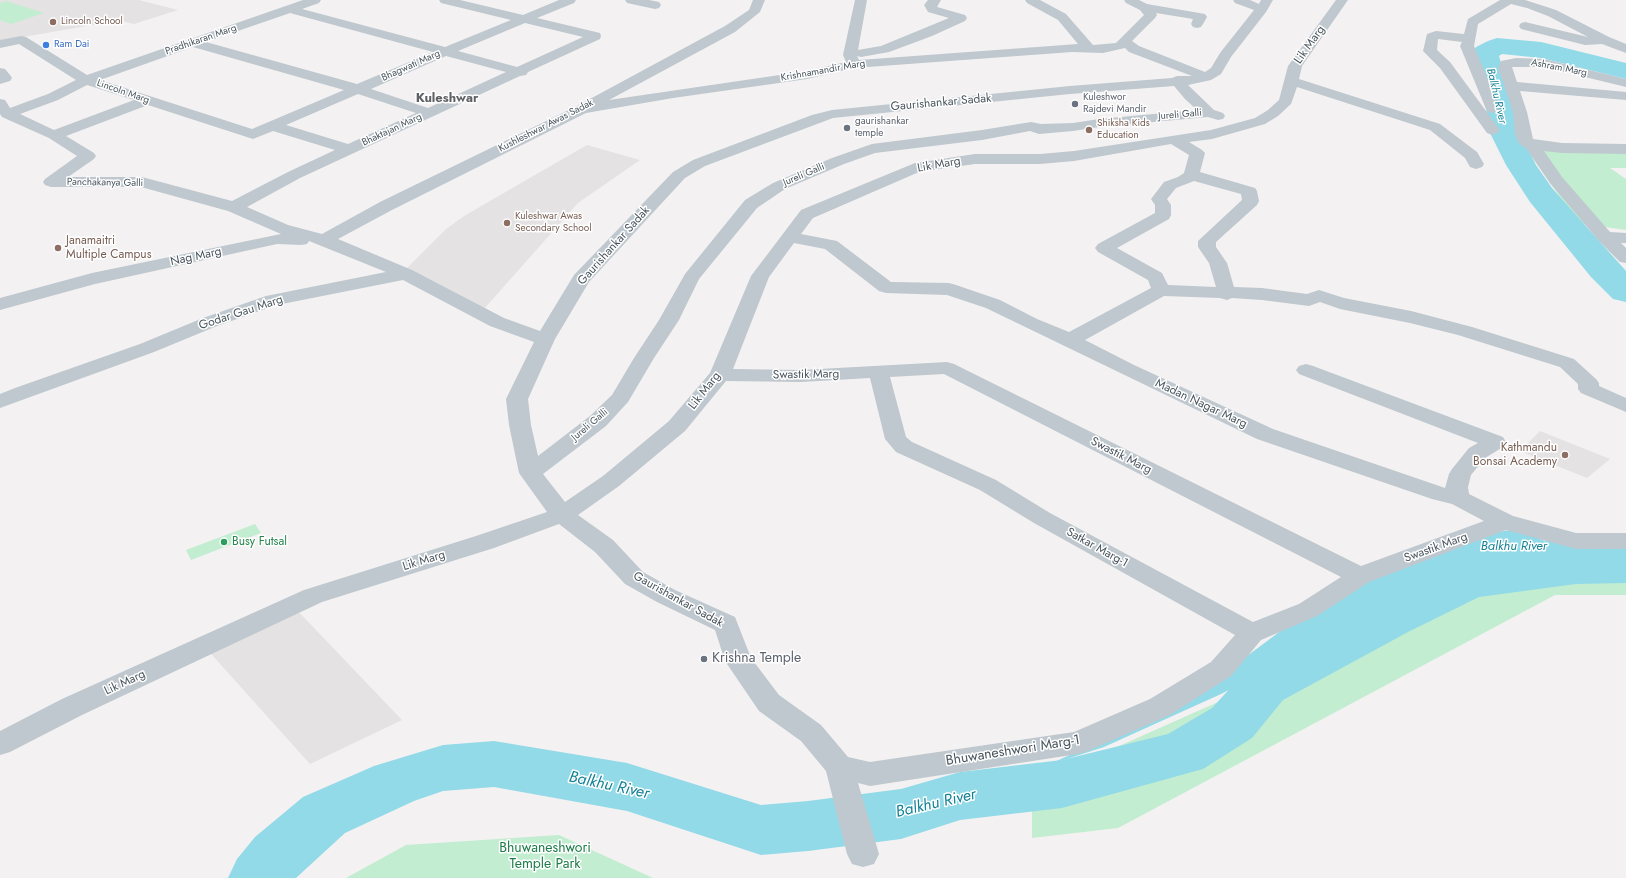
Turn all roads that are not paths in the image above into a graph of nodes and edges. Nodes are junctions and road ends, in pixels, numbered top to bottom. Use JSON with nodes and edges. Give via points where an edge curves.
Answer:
{"nodes":[{"id":1,"x":315,"y":0,"type":"edge"},
{"id":2,"x":444,"y":0,"type":"edge"},
{"id":3,"x":570,"y":0,"type":"edge"},
{"id":4,"x":631,"y":0,"type":"edge"},
{"id":5,"x":759,"y":0,"type":"edge"},
{"id":6,"x":861,"y":0,"type":"edge"},
{"id":7,"x":930,"y":0,"type":"edge"},
{"id":8,"x":1031,"y":0,"type":"edge"},
{"id":9,"x":1130,"y":0,"type":"edge"},
{"id":10,"x":1239,"y":0,"type":"edge"},
{"id":11,"x":1342,"y":0,"type":"edge"},
{"id":12,"x":1509,"y":0,"type":"edge"},
{"id":13,"x":655,"y":5,"type":"dead end"},
{"id":14,"x":1264,"y":5,"type":"edge"},
{"id":15,"x":1144,"y":7,"type":"junction"},
{"id":16,"x":290,"y":9,"type":"junction"},
{"id":17,"x":1552,"y":13,"type":"junction"},
{"id":18,"x":525,"y":19,"type":"junction"},
{"id":19,"x":1198,"y":24,"type":"dead end"},
{"id":20,"x":1525,"y":26,"type":"junction"},
{"id":21,"x":1513,"y":32,"type":"dead end"},
{"id":22,"x":1469,"y":39,"type":"junction"},
{"id":23,"x":1604,"y":40,"type":"junction"},
{"id":24,"x":1124,"y":41,"type":"junction"},
{"id":25,"x":193,"y":43,"type":"junction"},
{"id":26,"x":0,"y":44,"type":"edge"},
{"id":27,"x":1089,"y":49,"type":"junction"},
{"id":28,"x":1626,"y":49,"type":"edge"},
{"id":29,"x":444,"y":52,"type":"junction"},
{"id":30,"x":852,"y":59,"type":"junction"},
{"id":31,"x":0,"y":72,"type":"edge"},
{"id":32,"x":521,"y":72,"type":"junction"},
{"id":33,"x":1450,"y":73,"type":"junction"},
{"id":34,"x":1478,"y":76,"type":"junction"},
{"id":35,"x":1206,"y":77,"type":"junction"},
{"id":36,"x":0,"y":80,"type":"edge"},
{"id":37,"x":86,"y":80,"type":"junction"},
{"id":38,"x":1177,"y":80,"type":"junction"},
{"id":39,"x":1291,"y":81,"type":"junction"},
{"id":40,"x":1626,"y":83,"type":"edge"},
{"id":41,"x":1512,"y":86,"type":"junction"},
{"id":42,"x":358,"y":90,"type":"junction"},
{"id":43,"x":1626,"y":96,"type":"edge"},
{"id":44,"x":147,"y":100,"type":"junction"},
{"id":45,"x":1471,"y":101,"type":"junction"},
{"id":46,"x":4,"y":109,"type":"edge"},
{"id":47,"x":582,"y":109,"type":"junction"},
{"id":48,"x":429,"y":113,"type":"junction"},
{"id":49,"x":1209,"y":113,"type":"junction"},
{"id":50,"x":274,"y":126,"type":"junction"},
{"id":51,"x":1242,"y":126,"type":"junction"},
{"id":52,"x":1492,"y":130,"type":"dead end"},
{"id":53,"x":253,"y":134,"type":"joint"},
{"id":54,"x":54,"y":135,"type":"junction"},
{"id":55,"x":1174,"y":139,"type":"junction"},
{"id":56,"x":1532,"y":145,"type":"junction"},
{"id":57,"x":1626,"y":149,"type":"edge"},
{"id":58,"x":349,"y":150,"type":"junction"},
{"id":59,"x":1476,"y":164,"type":"dead end"},
{"id":60,"x":1191,"y":175,"type":"junction"},
{"id":61,"x":234,"y":207,"type":"junction"},
{"id":62,"x":791,"y":236,"type":"junction"},
{"id":63,"x":1605,"y":237,"type":"junction"},
{"id":64,"x":1626,"y":238,"type":"edge"},
{"id":65,"x":324,"y":240,"type":"junction"},
{"id":66,"x":1626,"y":258,"type":"edge"},
{"id":67,"x":406,"y":274,"type":"junction"},
{"id":68,"x":1161,"y":290,"type":"junction"},
{"id":69,"x":1227,"y":294,"type":"junction"},
{"id":70,"x":0,"y":304,"type":"edge"},
{"id":71,"x":545,"y":339,"type":"junction"},
{"id":72,"x":1070,"y":340,"type":"junction"},
{"id":73,"x":1306,"y":370,"type":"dead end"},
{"id":74,"x":878,"y":371,"type":"junction"},
{"id":75,"x":720,"y":375,"type":"junction"},
{"id":76,"x":0,"y":402,"type":"edge"},
{"id":77,"x":1626,"y":406,"type":"edge"},
{"id":78,"x":530,"y":473,"type":"junction"},
{"id":79,"x":1459,"y":498,"type":"junction"},
{"id":80,"x":562,"y":515,"type":"junction"},
{"id":81,"x":1506,"y":522,"type":"junction"},
{"id":82,"x":1626,"y":541,"type":"edge"},
{"id":83,"x":1360,"y":576,"type":"junction"},
{"id":84,"x":1252,"y":633,"type":"junction"},
{"id":85,"x":0,"y":744,"type":"edge"},
{"id":86,"x":839,"y":766,"type":"junction"},
{"id":87,"x":863,"y":854,"type":"dead end"}],
"edges":[{"from":1,"to":16,"type":"street","name":"Pradhikaran Marg"},
{"from":2,"to":18,"type":"street"},
{"from":3,"to":18,"type":"street","name":"Bhagwati Marg"},
{"from":4,"to":13,"type":"street"},
{"from":5,"to":47,"type":"street","name":"Kushleshwar Awas Sadak","via":[[754,12],[730,30]]},
{"from":6,"to":30,"type":"street"},
{"from":7,"to":30,"type":"street","via":[[932,9],[967,18]]},
{"from":8,"to":27,"type":"street","via":[[1062,17]]},
{"from":9,"to":15,"type":"street"},
{"from":10,"to":14,"type":"street"},
{"from":11,"to":39,"type":"street","name":"Lik Marg","via":[[1295,66]]},
{"from":12,"to":17,"type":"street"},
{"from":12,"to":22,"type":"street","via":[[1472,22]]},
{"from":14,"to":35,"type":"street","via":[[1216,71]]},
{"from":15,"to":19,"type":"street","via":[[1201,17]]},
{"from":15,"to":24,"type":"street","name":"Krishnamandir Marg","via":[[1150,15]]},
{"from":16,"to":25,"type":"street","name":"Pradhikaran Marg"},
{"from":16,"to":29,"type":"street"},
{"from":17,"to":20,"type":"street"},
{"from":17,"to":23,"type":"street"},
{"from":18,"to":29,"type":"street","name":"Bhagwati Marg"},
{"from":18,"to":32,"type":"street","name":"Bhaktajan Marg","via":[[595,36]]},
{"from":20,"to":21,"type":"street"},
{"from":20,"to":23,"type":"street","via":[[1585,41]]},
{"from":22,"to":33,"type":"street","via":[[1440,35],[1432,37],[1430,51]]},
{"from":22,"to":34,"type":"street","via":[[1467,46]]},
{"from":23,"to":28,"type":"street"},
{"from":24,"to":27,"type":"street","name":"Krishnamandir Marg","via":[[1120,46],[1113,48]]},
{"from":24,"to":35,"type":"street","via":[[1134,49]]},
{"from":25,"to":37,"type":"street","name":"Pradhikaran Marg"},
{"from":25,"to":42,"type":"street"},
{"from":26,"to":37,"type":"street","name":"Lincoln Marg","via":[[21,40]]},
{"from":27,"to":30,"type":"street","name":"Krishnamandir Marg"},
{"from":29,"to":32,"type":"street"},
{"from":29,"to":42,"type":"street","name":"Bhagwati Marg"},
{"from":30,"to":47,"type":"street","name":"Krishnamandir Marg","via":[[807,75]]},
{"from":31,"to":36,"type":"street","via":[[5,78]]},
{"from":32,"to":48,"type":"street","name":"Bhaktajan Marg"},
{"from":33,"to":34,"type":"street"},
{"from":33,"to":45,"type":"street"},
{"from":34,"to":45,"type":"street","via":[[1491,106]]},
{"from":35,"to":38,"type":"street","name":"Gaurishankar Sadak"},
{"from":37,"to":44,"type":"street","name":"Lincoln Marg"},
{"from":37,"to":46,"type":"street","name":"Pradhikaran Marg","via":[[53,97]]},
{"from":38,"to":49,"type":"street","name":"Jureli Galli"},
{"from":38,"to":71,"type":"street","name":"Gaurishankar Sadak","via":[[832,114],[699,163],[679,175],[581,279]]},
{"from":39,"to":51,"type":"street","name":"Lik Marg","via":[[1286,101],[1273,113],[1260,121]]},
{"from":39,"to":59,"type":"street","via":[[1435,127],[1471,155]]},
{"from":40,"to":41,"type":"street","name":"Ashram Marg","via":[[1569,68],[1527,61],[1506,64]]},
{"from":41,"to":43,"type":"street"},
{"from":41,"to":56,"type":"street","name":"Ashram Marg","via":[[1523,134],[1526,142]]},
{"from":42,"to":48,"type":"street"},
{"from":42,"to":50,"type":"street","name":"Bhagwati Marg"},
{"from":44,"to":53,"type":"street","name":"Lincoln Marg"},
{"from":44,"to":54,"type":"street"},
{"from":45,"to":52,"type":"street"},
{"from":46,"to":54,"type":"street","name":"Panchakanya Galli"},
{"from":47,"to":65,"type":"street","name":"Kushleshwar Awas Sadak","via":[[386,206]]},
{"from":48,"to":58,"type":"street","name":"Bhaktajan Marg"},
{"from":49,"to":51,"type":"street","name":"Jureli Galli"},
{"from":49,"to":78,"type":"street","name":"Jureli Galli","via":[[1039,130],[1031,126],[982,135],[872,148],[779,186],[751,204],[691,278],[670,320],[621,398],[598,421]]},
{"from":50,"to":53,"type":"street","name":"Bhagwati Marg"},
{"from":50,"to":58,"type":"street"},
{"from":51,"to":55,"type":"street","name":"Lik Marg","via":[[1212,134]]},
{"from":54,"to":61,"type":"street","name":"Panchakanya Galli","via":[[88,156],[51,182],[142,182]]},
{"from":55,"to":60,"type":"street","via":[[1197,153]]},
{"from":55,"to":62,"type":"street","name":"Lik Marg","via":[[1074,156],[974,159],[915,168],[807,214]]},
{"from":56,"to":57,"type":"street"},
{"from":56,"to":63,"type":"street","name":"Ashram Marg","via":[[1556,180]]},
{"from":58,"to":61,"type":"street","name":"Bhaktajan Marg","via":[[294,175]]},
{"from":60,"to":68,"type":"street","via":[[1170,185],[1159,199],[1163,205],[1164,215],[1104,248],[1156,277]]},
{"from":60,"to":69,"type":"street","via":[[1249,191],[1250,201],[1207,241],[1207,247],[1218,263]]},
{"from":61,"to":65,"type":"street","name":"Panchakanya Galli","via":[[282,229]]},
{"from":62,"to":72,"type":"street","name":"Madan Nagar Marg","via":[[832,245],[886,287],[949,289],[993,304]]},
{"from":62,"to":75,"type":"street","name":"Lik Marg","via":[[760,276]]},
{"from":63,"to":64,"type":"street"},
{"from":63,"to":66,"type":"street","name":"Ashram Marg"},
{"from":65,"to":67,"type":"street"},
{"from":65,"to":70,"type":"street","name":"Nag Marg","via":[[278,239],[92,279]]},
{"from":67,"to":71,"type":"street","via":[[497,322]]},
{"from":67,"to":76,"type":"street","name":"Godar Gau Marg","via":[[273,300]]},
{"from":68,"to":69,"type":"street"},
{"from":68,"to":72,"type":"street"},
{"from":69,"to":77,"type":"street","via":[[1262,294],[1309,300],[1319,296],[1465,331],[1567,363],[1589,383],[1588,389]]},
{"from":71,"to":78,"type":"street","name":"Gaurishankar Sadak","via":[[517,398]]},
{"from":72,"to":79,"type":"street","name":"Madan Nagar Marg","via":[[1265,434],[1440,494]]},
{"from":73,"to":79,"type":"street","via":[[1495,442],[1477,453],[1460,474],[1456,487]]},
{"from":74,"to":75,"type":"street","name":"Swastik Marg","via":[[801,376]]},
{"from":74,"to":83,"type":"street","name":"Swastik Marg","via":[[947,368]]},
{"from":74,"to":84,"type":"street","name":"Satkar Marg-1","via":[[896,438],[904,447],[988,485],[1042,518]]},
{"from":75,"to":80,"type":"street","name":"Lik Marg","via":[[677,426],[611,481]]},
{"from":78,"to":80,"type":"street","name":"Gaurishankar Sadak"},
{"from":79,"to":81,"type":"street","name":"Madan Nagar Marg"},
{"from":80,"to":85,"type":"street","name":"Lik Marg","via":[[313,596],[72,707]]},
{"from":80,"to":86,"type":"street","name":"Gaurishankar Sadak","via":[[604,546],[634,578],[726,624],[739,661],[768,703],[811,733]]},
{"from":81,"to":82,"type":"street","name":"Madan Nagar Marg","via":[[1571,539]]},
{"from":81,"to":83,"type":"street","name":"Swastik Marg"},
{"from":83,"to":84,"type":"street","via":[[1308,610]]},
{"from":84,"to":86,"type":"street","name":"Bhuwaneshwori Marg-1","via":[[1221,669],[1160,707],[1078,743],[870,774]]},
{"from":86,"to":87,"type":"street","name":"Gaurishankar Sadak"}]}
